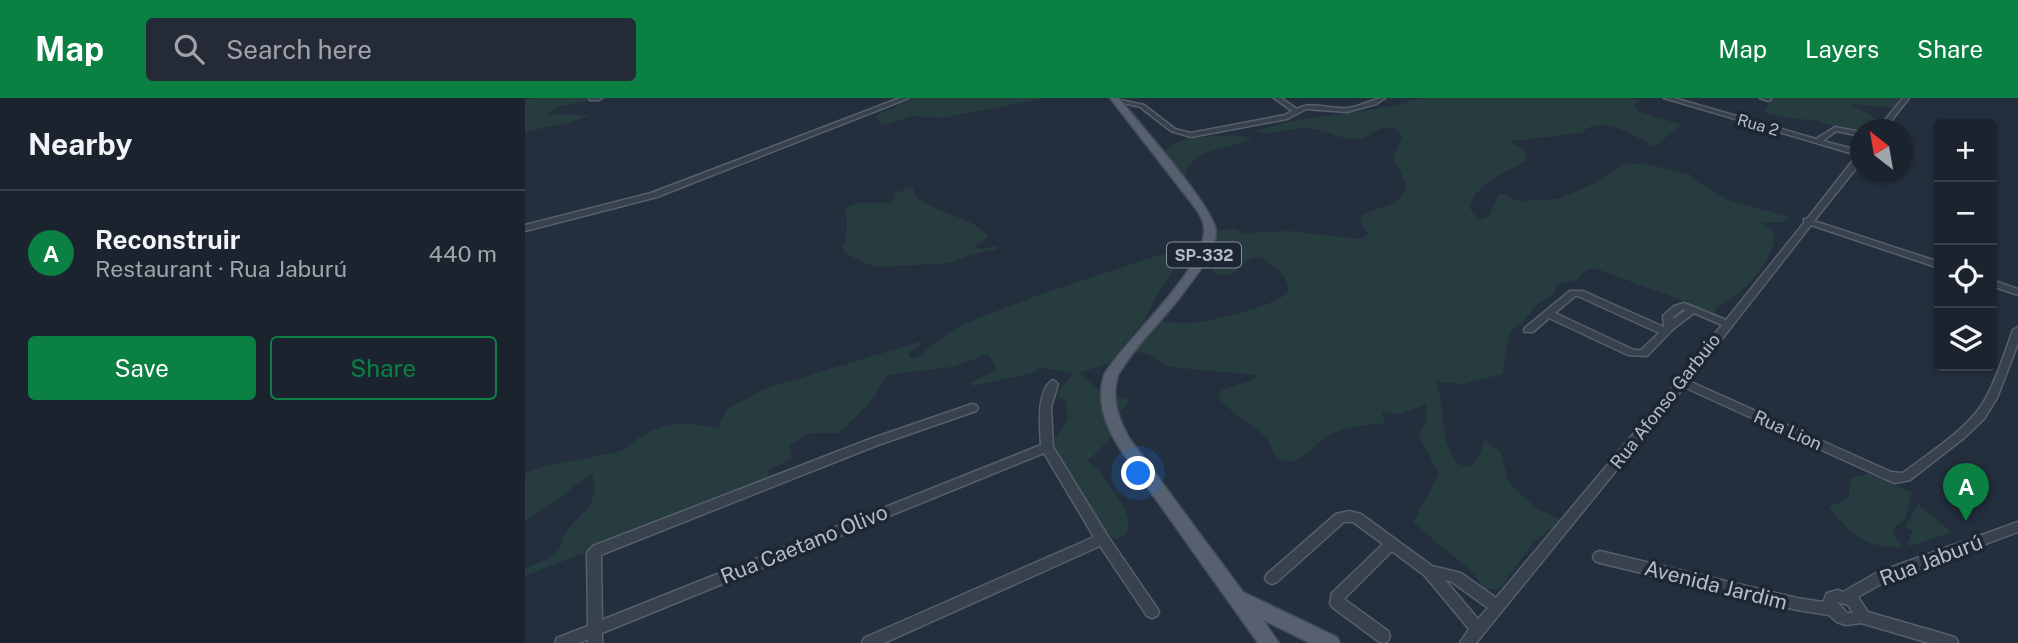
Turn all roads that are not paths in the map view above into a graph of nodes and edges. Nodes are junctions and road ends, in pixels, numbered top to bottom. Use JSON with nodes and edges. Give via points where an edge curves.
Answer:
{"nodes":[{"id":1,"x":906,"y":98,"type":"edge"},
{"id":2,"x":1114,"y":98,"type":"edge"},
{"id":3,"x":1277,"y":98,"type":"edge"},
{"id":4,"x":1382,"y":98,"type":"edge"},
{"id":5,"x":1667,"y":98,"type":"edge"},
{"id":6,"x":1906,"y":98,"type":"edge"},
{"id":7,"x":1296,"y":111,"type":"junction"},
{"id":8,"x":1889,"y":119,"type":"edge"},
{"id":9,"x":1850,"y":134,"type":"edge"},
{"id":10,"x":1818,"y":142,"type":"junction"},
{"id":11,"x":1850,"y":152,"type":"edge"},
{"id":12,"x":1850,"y":160,"type":"edge"},
{"id":13,"x":1807,"y":221,"type":"junction"},
{"id":14,"x":525,"y":228,"type":"edge"},
{"id":15,"x":1934,"y":263,"type":"edge"},
{"id":16,"x":1997,"y":285,"type":"edge"},
{"id":17,"x":2018,"y":292,"type":"edge"},
{"id":18,"x":1549,"y":314,"type":"junction"},
{"id":19,"x":1726,"y":323,"type":"junction"},
{"id":20,"x":1668,"y":329,"type":"junction"},
{"id":21,"x":1529,"y":330,"type":"dead end"},
{"id":22,"x":2018,"y":330,"type":"edge"},
{"id":23,"x":1680,"y":381,"type":"junction"},
{"id":24,"x":1053,"y":384,"type":"dead end"},
{"id":25,"x":972,"y":408,"type":"dead end"},
{"id":26,"x":1047,"y":447,"type":"junction"},
{"id":27,"x":2018,"y":527,"type":"edge"},
{"id":28,"x":1102,"y":539,"type":"junction"},
{"id":29,"x":1391,"y":544,"type":"junction"},
{"id":30,"x":1600,"y":557,"type":"dead end"},
{"id":31,"x":1429,"y":571,"type":"junction"},
{"id":32,"x":1272,"y":578,"type":"dead end"},
{"id":33,"x":1234,"y":597,"type":"junction"},
{"id":34,"x":1846,"y":597,"type":"junction"},
{"id":35,"x":1497,"y":607,"type":"junction"},
{"id":36,"x":1832,"y":609,"type":"junction"},
{"id":37,"x":1152,"y":612,"type":"dead end"},
{"id":38,"x":1860,"y":617,"type":"junction"},
{"id":39,"x":1478,"y":629,"type":"junction"},
{"id":40,"x":1383,"y":636,"type":"dead end"},
{"id":41,"x":594,"y":637,"type":"edge"},
{"id":42,"x":562,"y":643,"type":"edge"},
{"id":43,"x":869,"y":643,"type":"edge"},
{"id":44,"x":1269,"y":643,"type":"edge"},
{"id":45,"x":1330,"y":643,"type":"edge"},
{"id":46,"x":1467,"y":643,"type":"edge"},
{"id":47,"x":1951,"y":643,"type":"edge"}],
"edges":[{"from":1,"to":14,"type":"street","via":[[654,195]]},
{"from":2,"to":7,"type":"street","via":[[1142,106],[1173,130],[1191,135],[1245,127]]},
{"from":2,"to":33,"type":"main road","number":"SP-332","via":[[1197,203],[1210,230],[1208,246],[1196,267],[1113,373],[1108,403],[1123,442]]},
{"from":3,"to":7,"type":"street"},
{"from":4,"to":7,"type":"street","via":[[1347,110],[1308,107]]},
{"from":5,"to":10,"type":"street","name":"Rua 2"},
{"from":6,"to":8,"type":"street"},
{"from":9,"to":10,"type":"street","via":[[1832,130]]},
{"from":10,"to":11,"type":"street","name":"Rua 2"},
{"from":12,"to":13,"type":"street","name":"Rua Afonso Garbuio"},
{"from":13,"to":15,"type":"street"},
{"from":13,"to":19,"type":"street","name":"Rua Afonso Garbuio"},
{"from":16,"to":17,"type":"street"},
{"from":18,"to":20,"type":"street","via":[[1573,293],[1580,293]]},
{"from":18,"to":20,"type":"street","via":[[1632,353],[1648,352]]},
{"from":18,"to":21,"type":"street"},
{"from":19,"to":20,"type":"street","via":[[1693,309]]},
{"from":19,"to":23,"type":"street","name":"Rua Afonso Garbuio"},
{"from":22,"to":23,"type":"street","name":"Rua Lion","via":[[1992,398],[1980,416],[1906,477],[1895,478]]},
{"from":23,"to":35,"type":"street","name":"Rua Afonso Garbuio"},
{"from":24,"to":26,"type":"street","via":[[1045,407]]},
{"from":25,"to":41,"type":"street","via":[[594,553]]},
{"from":26,"to":28,"type":"street"},
{"from":26,"to":41,"type":"street","name":"Rua Caetano Olivo"},
{"from":27,"to":34,"type":"street","name":"Rua Jaburú","via":[[1883,576]]},
{"from":28,"to":37,"type":"street"},
{"from":28,"to":43,"type":"street"},
{"from":29,"to":31,"type":"street"},
{"from":29,"to":32,"type":"street","via":[[1357,519],[1340,518]]},
{"from":29,"to":40,"type":"street","via":[[1337,597],[1346,611]]},
{"from":30,"to":36,"type":"street","name":"Avenida Jardim"},
{"from":31,"to":35,"type":"street","via":[[1456,577]]},
{"from":31,"to":39,"type":"street"},
{"from":33,"to":44,"type":"main road","number":"SP-332"},
{"from":33,"to":45,"type":"main road","number":"SP-332"},
{"from":34,"to":36,"type":"street","name":"Rua Jaburú","via":[[1832,597]]},
{"from":34,"to":38,"type":"street","via":[[1858,606]]},
{"from":35,"to":39,"type":"street","name":"Rua Afonso Garbuio"},
{"from":36,"to":38,"type":"street","name":"Avenida Jardim","via":[[1847,620]]},
{"from":38,"to":47,"type":"street"},
{"from":39,"to":46,"type":"street","name":"Rua Afonso Garbuio"},
{"from":41,"to":42,"type":"street","name":"Rua Caetano Olivo"}]}
